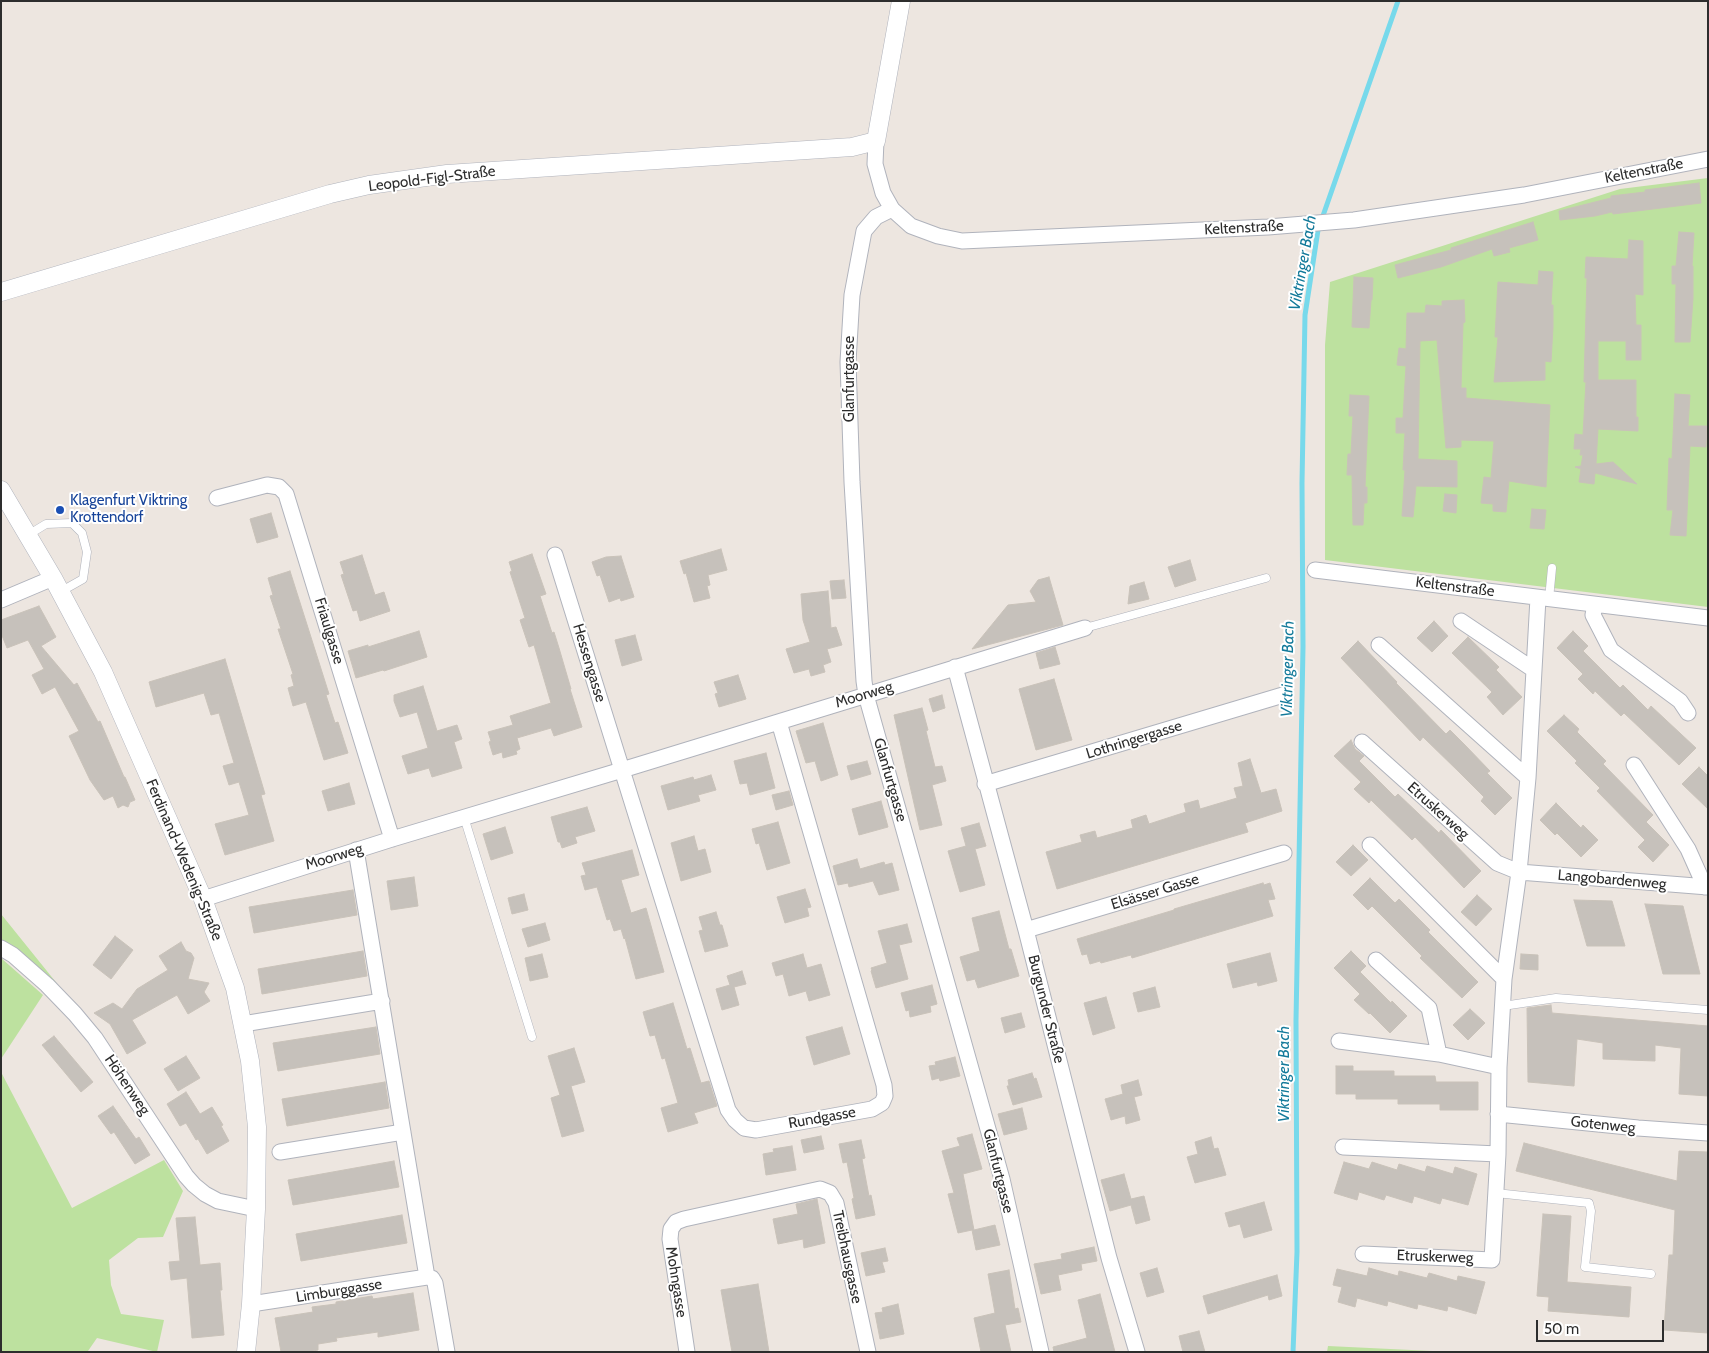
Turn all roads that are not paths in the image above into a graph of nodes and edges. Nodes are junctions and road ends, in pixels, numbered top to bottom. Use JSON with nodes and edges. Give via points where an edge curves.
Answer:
{"nodes":[{"id":1,"x":901,"y":1,"type":"edge"},
{"id":2,"x":876,"y":142,"type":"junction"},
{"id":3,"x":1708,"y":159,"type":"edge"},
{"id":4,"x":892,"y":209,"type":"junction"},
{"id":5,"x":1,"y":292,"type":"edge"},
{"id":6,"x":1,"y":490,"type":"edge"},
{"id":7,"x":217,"y":498,"type":"dead end"},
{"id":8,"x":28,"y":535,"type":"junction"},
{"id":9,"x":555,"y":555,"type":"dead end"},
{"id":10,"x":1552,"y":568,"type":"dead end"},
{"id":11,"x":1315,"y":570,"type":"dead end"},
{"id":12,"x":1266,"y":578,"type":"dead end"},
{"id":13,"x":57,"y":585,"type":"junction"},
{"id":14,"x":1543,"y":599,"type":"junction"},
{"id":15,"x":1,"y":600,"type":"edge"},
{"id":16,"x":1595,"y":605,"type":"junction"},
{"id":17,"x":1708,"y":618,"type":"edge"},
{"id":18,"x":1461,"y":621,"type":"dead end"},
{"id":19,"x":1085,"y":628,"type":"joint"},
{"id":20,"x":1380,"y":646,"type":"dead end"},
{"id":21,"x":955,"y":667,"type":"junction"},
{"id":22,"x":1534,"y":670,"type":"junction"},
{"id":23,"x":866,"y":695,"type":"junction"},
{"id":24,"x":1282,"y":695,"type":"dead end"},
{"id":25,"x":1688,"y":713,"type":"dead end"},
{"id":26,"x":779,"y":722,"type":"junction"},
{"id":27,"x":1362,"y":742,"type":"dead end"},
{"id":28,"x":1634,"y":765,"type":"dead end"},
{"id":29,"x":622,"y":770,"type":"junction"},
{"id":30,"x":1528,"y":778,"type":"junction"},
{"id":31,"x":985,"y":784,"type":"junction"},
{"id":32,"x":464,"y":817,"type":"junction"},
{"id":33,"x":392,"y":839,"type":"junction"},
{"id":34,"x":1370,"y":845,"type":"dead end"},
{"id":35,"x":356,"y":850,"type":"junction"},
{"id":36,"x":1284,"y":853,"type":"dead end"},
{"id":37,"x":1519,"y":872,"type":"junction"},
{"id":38,"x":1706,"y":887,"type":"edge"},
{"id":39,"x":203,"y":898,"type":"junction"},
{"id":40,"x":1026,"y":930,"type":"junction"},
{"id":41,"x":1,"y":948,"type":"edge"},
{"id":42,"x":1376,"y":960,"type":"dead end"},
{"id":43,"x":1504,"y":979,"type":"junction"},
{"id":44,"x":382,"y":1001,"type":"junction"},
{"id":45,"x":1502,"y":1006,"type":"junction"},
{"id":46,"x":1708,"y":1010,"type":"edge"},
{"id":47,"x":242,"y":1024,"type":"junction"},
{"id":48,"x":532,"y":1037,"type":"dead end"},
{"id":49,"x":1339,"y":1042,"type":"dead end"},
{"id":50,"x":1439,"y":1054,"type":"junction"},
{"id":51,"x":1499,"y":1067,"type":"junction"},
{"id":52,"x":1498,"y":1114,"type":"junction"},
{"id":53,"x":403,"y":1132,"type":"junction"},
{"id":54,"x":1708,"y":1133,"type":"edge"},
{"id":55,"x":1343,"y":1147,"type":"dead end"},
{"id":56,"x":280,"y":1152,"type":"dead end"},
{"id":57,"x":1498,"y":1154,"type":"junction"},
{"id":58,"x":1496,"y":1194,"type":"junction"},
{"id":59,"x":256,"y":1209,"type":"junction"},
{"id":60,"x":684,"y":1218,"type":"joint"},
{"id":61,"x":1363,"y":1254,"type":"dead end"},
{"id":62,"x":1651,"y":1274,"type":"dead end"},
{"id":63,"x":427,"y":1277,"type":"junction"},
{"id":64,"x":251,"y":1304,"type":"junction"},
{"id":65,"x":246,"y":1352,"type":"edge"},
{"id":66,"x":447,"y":1352,"type":"edge"},
{"id":67,"x":687,"y":1352,"type":"edge"},
{"id":68,"x":868,"y":1352,"type":"edge"},
{"id":69,"x":1041,"y":1352,"type":"edge"},
{"id":70,"x":1137,"y":1352,"type":"edge"}],
"edges":[{"from":1,"to":2,"type":"street"},
{"from":2,"to":4,"type":"street","name":"Keltenstraße","via":[[875,164],[883,193]]},
{"from":2,"to":5,"type":"street","name":"Leopold-Figl-Straße","via":[[852,147],[446,174],[369,185]]},
{"from":3,"to":4,"type":"street","name":"Keltenstraße","via":[[1524,195],[1354,220],[1268,228],[962,241],[912,226]]},
{"from":4,"to":23,"type":"street","name":"Glanfurtgasse","via":[[876,217],[864,231],[852,294],[849,352],[852,482]]},
{"from":6,"to":8,"type":"street","name":"Ferdinand-Wedenig-Straße"},
{"from":7,"to":33,"type":"street","name":"Friaulgasse","via":[[267,485],[279,487],[286,494]]},
{"from":8,"to":13,"type":"street","name":"Ferdinand-Wedenig-Straße"},
{"from":8,"to":13,"type":"lane","via":[[46,524],[72,523],[82,533],[87,552],[83,579]]},
{"from":9,"to":29,"type":"street","name":"Hessengasse"},
{"from":10,"to":14,"type":"lane"},
{"from":11,"to":14,"type":"street","name":"Keltenstraße"},
{"from":12,"to":19,"type":"lane","name":"Moorweg"},
{"from":13,"to":15,"type":"street"},
{"from":13,"to":39,"type":"street","name":"Ferdinand-Wedenig-Straße","via":[[103,672]]},
{"from":14,"to":16,"type":"street","name":"Keltenstraße"},
{"from":14,"to":22,"type":"street","name":"Etruskerweg"},
{"from":16,"to":17,"type":"street","name":"Keltenstraße"},
{"from":16,"to":25,"type":"street","via":[[1593,615],[1611,650],[1680,701]]},
{"from":18,"to":22,"type":"street"},
{"from":19,"to":21,"type":"street","name":"Moorweg"},
{"from":20,"to":30,"type":"street"},
{"from":21,"to":23,"type":"street","name":"Moorweg"},
{"from":21,"to":31,"type":"street","name":"Burgunder Straße"},
{"from":22,"to":30,"type":"street","name":"Etruskerweg"},
{"from":23,"to":26,"type":"street","name":"Moorweg"},
{"from":23,"to":69,"type":"street","name":"Glanfurtgasse","via":[[1002,1179]]},
{"from":24,"to":31,"type":"street","name":"Lothringergasse"},
{"from":26,"to":29,"type":"street","name":"Moorweg"},
{"from":26,"to":29,"type":"street","name":"Rundgasse","via":[[884,1085],[882,1103],[872,1109],[756,1130],[744,1128],[734,1120],[728,1110]]},
{"from":27,"to":37,"type":"street","name":"Etruskerweg","via":[[1498,863]]},
{"from":28,"to":38,"type":"street","name":"Langobardenweg","via":[[1688,849]]},
{"from":29,"to":32,"type":"street","name":"Moorweg"},
{"from":30,"to":37,"type":"street","name":"Etruskerweg"},
{"from":31,"to":40,"type":"street","name":"Burgunder Straße"},
{"from":32,"to":33,"type":"street","name":"Moorweg"},
{"from":32,"to":48,"type":"lane"},
{"from":33,"to":35,"type":"street","name":"Moorweg"},
{"from":34,"to":43,"type":"street"},
{"from":35,"to":39,"type":"street","name":"Moorweg"},
{"from":35,"to":44,"type":"street"},
{"from":36,"to":40,"type":"street","name":"Elsässer Gasse"},
{"from":37,"to":38,"type":"street","name":"Langobardenweg"},
{"from":37,"to":43,"type":"street","name":"Etruskerweg"},
{"from":39,"to":47,"type":"street","name":"Ferdinand-Wedenig-Straße","via":[[235,988]]},
{"from":40,"to":70,"type":"street","name":"Burgunder Straße","via":[[1109,1258]]},
{"from":41,"to":59,"type":"street","name":"Höhenweg","via":[[47,985],[95,1038],[194,1186],[218,1201]]},
{"from":42,"to":50,"type":"street","via":[[1429,1008]]},
{"from":43,"to":45,"type":"street","name":"Etruskerweg"},
{"from":44,"to":47,"type":"street"},
{"from":44,"to":53,"type":"street"},
{"from":45,"to":46,"type":"lane","via":[[1556,998]]},
{"from":45,"to":51,"type":"street","name":"Etruskerweg"},
{"from":47,"to":59,"type":"street","name":"Ferdinand-Wedenig-Straße","via":[[250,1061],[257,1127]]},
{"from":49,"to":50,"type":"street"},
{"from":50,"to":51,"type":"street"},
{"from":51,"to":52,"type":"street","name":"Etruskerweg"},
{"from":52,"to":54,"type":"street","name":"Gotenweg"},
{"from":52,"to":57,"type":"street","name":"Etruskerweg"},
{"from":53,"to":56,"type":"street"},
{"from":53,"to":63,"type":"street"},
{"from":55,"to":57,"type":"street"},
{"from":57,"to":58,"type":"street","name":"Etruskerweg"},
{"from":58,"to":61,"type":"street","name":"Etruskerweg","via":[[1492,1260]]},
{"from":58,"to":62,"type":"lane","via":[[1589,1203],[1585,1267]]},
{"from":59,"to":64,"type":"street","name":"Ferdinand-Wedenig-Straße"},
{"from":60,"to":67,"type":"street","name":"Mohngasse","via":[[676,1222],[670,1239]]},
{"from":60,"to":68,"type":"street","name":"Treibhausgasse","via":[[820,1189],[830,1194],[836,1203]]},
{"from":63,"to":64,"type":"street","name":"Limburggasse"},
{"from":63,"to":66,"type":"street","via":[[435,1283]]},
{"from":64,"to":65,"type":"street","name":"Ferdinand-Wedenig-Straße"}]}
